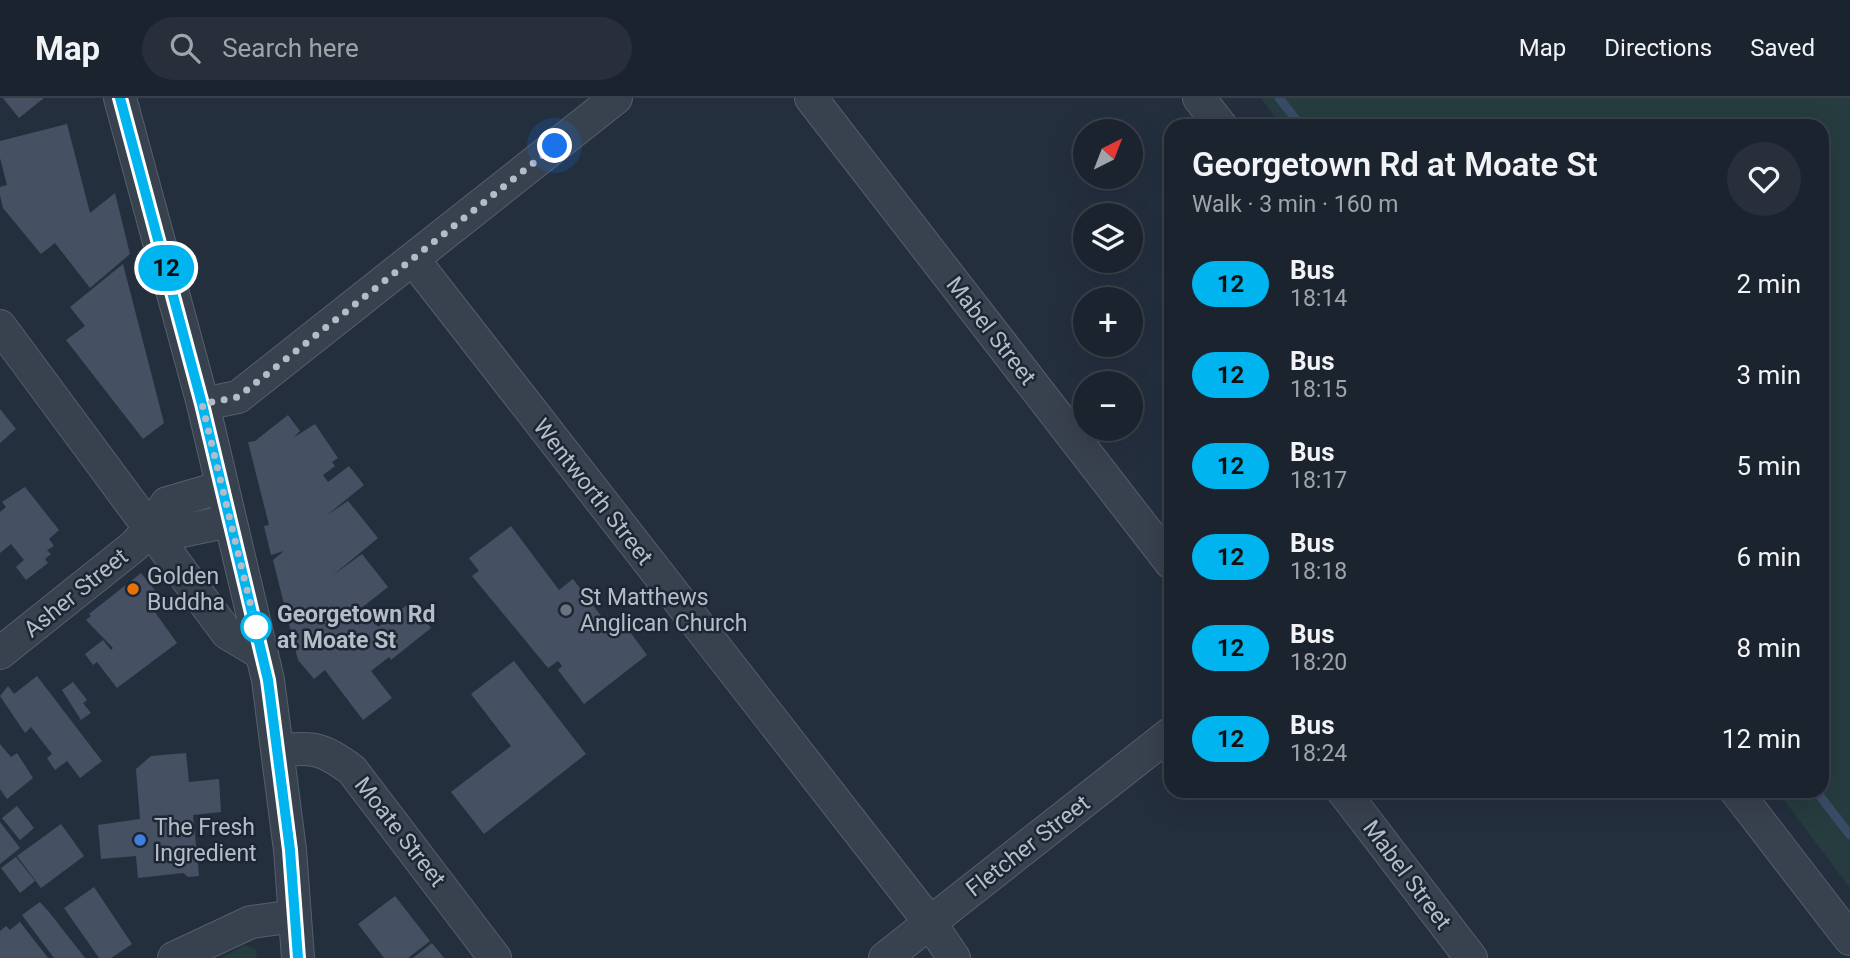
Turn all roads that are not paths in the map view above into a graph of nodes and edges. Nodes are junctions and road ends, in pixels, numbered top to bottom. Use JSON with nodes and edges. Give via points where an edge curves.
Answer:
{"nodes":[{"id":1,"x":120,"y":98,"type":"edge"},
{"id":2,"x":616,"y":98,"type":"edge"},
{"id":3,"x":811,"y":98,"type":"edge"},
{"id":4,"x":1199,"y":98,"type":"edge"},
{"id":5,"x":1216,"y":119,"type":"edge"},
{"id":6,"x":413,"y":259,"type":"junction"},
{"id":7,"x":0,"y":326,"type":"edge"},
{"id":8,"x":202,"y":404,"type":"junction"},
{"id":9,"x":222,"y":487,"type":"junction"},
{"id":10,"x":229,"y":522,"type":"junction"},
{"id":11,"x":149,"y":530,"type":"junction"},
{"id":12,"x":1164,"y":554,"type":"edge"},
{"id":13,"x":0,"y":653,"type":"edge"},
{"id":14,"x":262,"y":654,"type":"junction"},
{"id":15,"x":1164,"y":739,"type":"edge"},
{"id":16,"x":278,"y":751,"type":"junction"},
{"id":17,"x":1348,"y":798,"type":"edge"},
{"id":18,"x":1741,"y":798,"type":"edge"},
{"id":19,"x":295,"y":916,"type":"junction"},
{"id":20,"x":931,"y":924,"type":"junction"},
{"id":21,"x":1850,"y":940,"type":"edge"},
{"id":22,"x":174,"y":958,"type":"edge"},
{"id":23,"x":298,"y":958,"type":"edge"},
{"id":24,"x":495,"y":958,"type":"edge"},
{"id":25,"x":885,"y":958,"type":"edge"},
{"id":26,"x":954,"y":958,"type":"edge"},
{"id":27,"x":1471,"y":958,"type":"edge"}],
"edges":[{"from":1,"to":8,"type":"street"},
{"from":2,"to":6,"type":"street"},
{"from":3,"to":12,"type":"street","name":"Mabel Street"},
{"from":4,"to":5,"type":"street"},
{"from":6,"to":8,"type":"street","via":[[238,397]]},
{"from":6,"to":20,"type":"street","name":"Wentworth Street"},
{"from":7,"to":11,"type":"street"},
{"from":8,"to":9,"type":"street"},
{"from":9,"to":10,"type":"street"},
{"from":9,"to":11,"type":"street","via":[[167,503]]},
{"from":10,"to":11,"type":"street","via":[[172,533]]},
{"from":10,"to":14,"type":"street"},
{"from":11,"to":13,"type":"street","name":"Asher Street"},
{"from":11,"to":14,"type":"street","via":[[227,633]]},
{"from":14,"to":16,"type":"street"},
{"from":15,"to":20,"type":"street","name":"Fletcher Street"},
{"from":16,"to":19,"type":"street"},
{"from":16,"to":24,"type":"street","name":"Moate Street","via":[[305,747],[330,753],[352,770]]},
{"from":17,"to":27,"type":"street","name":"Mabel Street"},
{"from":18,"to":21,"type":"street"},
{"from":19,"to":22,"type":"street","via":[[251,922]]},
{"from":19,"to":23,"type":"street"},
{"from":20,"to":25,"type":"street","name":"Fletcher Street"},
{"from":20,"to":26,"type":"street","name":"Wentworth Street"}]}
